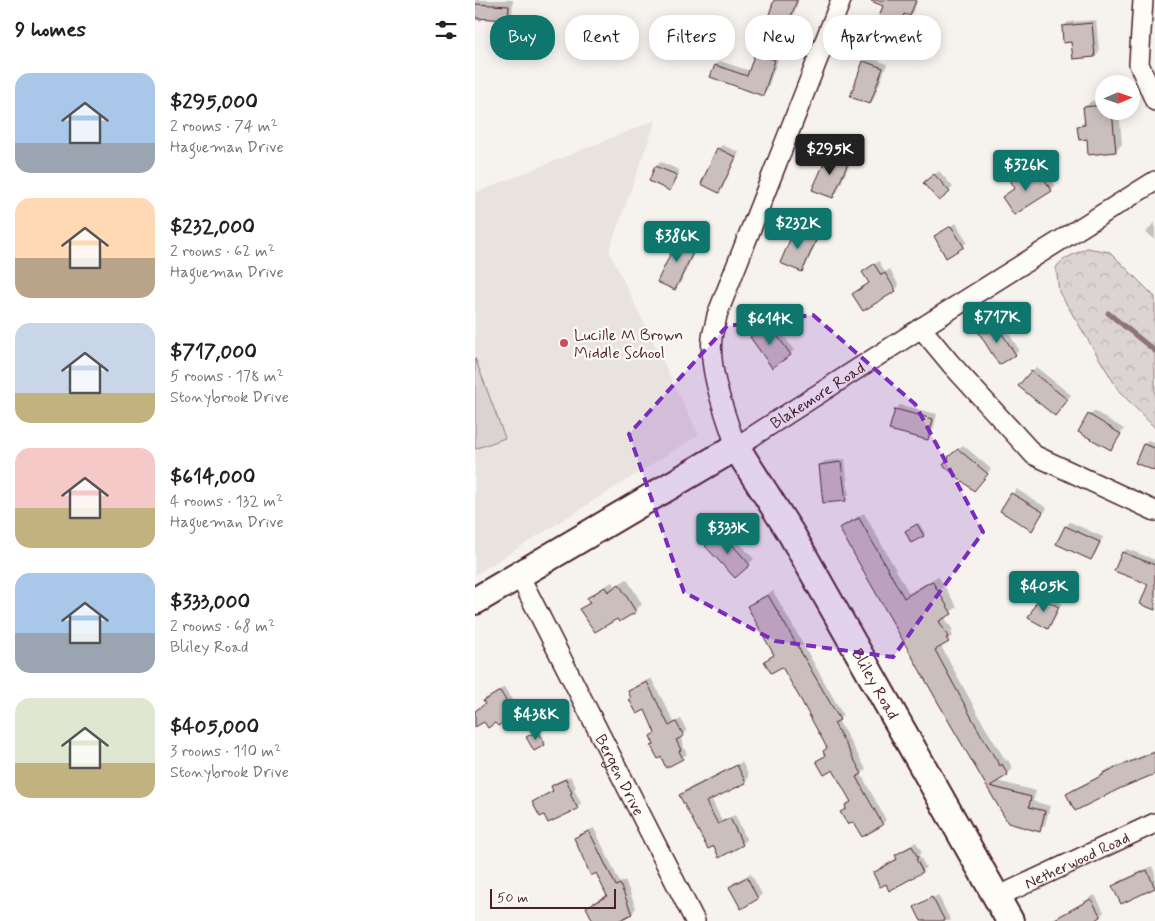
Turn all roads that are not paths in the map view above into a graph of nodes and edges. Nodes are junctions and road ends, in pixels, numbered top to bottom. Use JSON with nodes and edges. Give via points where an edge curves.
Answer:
{"nodes":[{"id":1,"x":841,"y":0,"type":"edge"},
{"id":2,"x":1143,"y":0,"type":"edge"},
{"id":3,"x":1155,"y":101,"type":"edge"},
{"id":4,"x":1155,"y":182,"type":"edge"},
{"id":5,"x":921,"y":328,"type":"junction"},
{"id":6,"x":736,"y":447,"type":"junction"},
{"id":7,"x":1155,"y":511,"type":"edge"},
{"id":8,"x":519,"y":575,"type":"junction"},
{"id":9,"x":475,"y":601,"type":"edge"},
{"id":10,"x":1155,"y":823,"type":"edge"},
{"id":11,"x":997,"y":897,"type":"junction"},
{"id":12,"x":695,"y":921,"type":"edge"},
{"id":13,"x":1011,"y":921,"type":"edge"}],
"edges":[{"from":1,"to":6,"type":"street","via":[[715,323],[712,363]]},
{"from":2,"to":3,"type":"street","via":[[1139,64]]},
{"from":4,"to":5,"type":"street","name":"Blakemore Road"},
{"from":5,"to":6,"type":"street","name":"Blakemore Road"},
{"from":5,"to":7,"type":"street","via":[[1034,455]]},
{"from":6,"to":8,"type":"street","name":"Blakemore Road"},
{"from":6,"to":11,"type":"street","name":"Bliley Road","via":[[792,535]]},
{"from":8,"to":9,"type":"street","name":"Blakemore Road"},
{"from":8,"to":12,"type":"street","name":"Bergen Drive"},
{"from":10,"to":11,"type":"street","name":"Netherwood Road"},
{"from":11,"to":13,"type":"street","name":"Bliley Road"}]}
